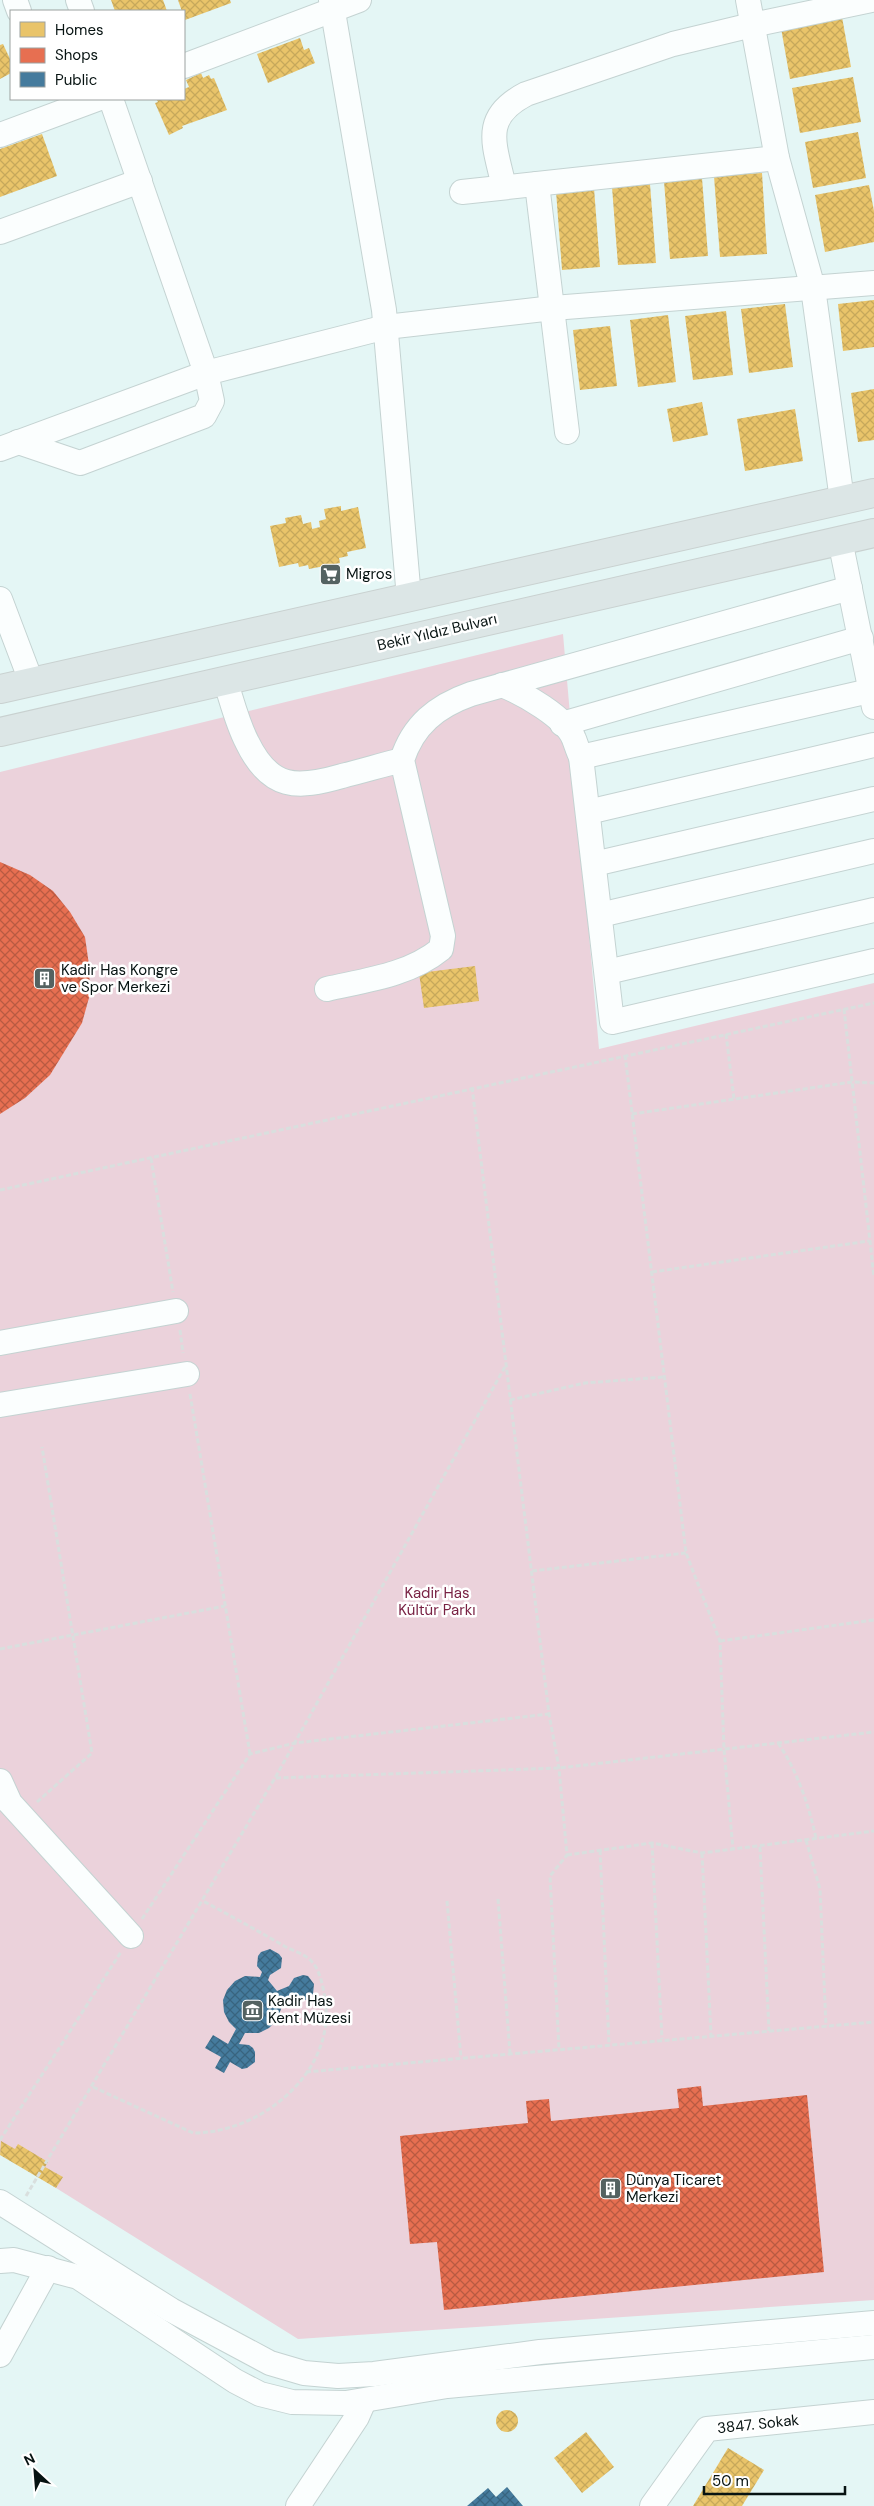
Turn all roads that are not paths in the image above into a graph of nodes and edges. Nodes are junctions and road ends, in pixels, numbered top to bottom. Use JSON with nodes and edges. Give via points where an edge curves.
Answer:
{"nodes":[{"id":1,"x":359,"y":0,"type":"edge"},
{"id":2,"x":748,"y":0,"type":"edge"},
{"id":3,"x":872,"y":0,"type":"edge"},
{"id":4,"x":332,"y":5,"type":"edge"},
{"id":5,"x":752,"y":24,"type":"junction"},
{"id":6,"x":185,"y":66,"type":"edge"},
{"id":7,"x":91,"y":100,"type":"edge"},
{"id":8,"x":111,"y":100,"type":"edge"},
{"id":9,"x":55,"y":106,"type":"edge"},
{"id":10,"x":0,"y":135,"type":"edge"},
{"id":11,"x":777,"y":158,"type":"junction"},
{"id":12,"x":140,"y":181,"type":"junction"},
{"id":13,"x":537,"y":184,"type":"junction"},
{"id":14,"x":504,"y":188,"type":"junction"},
{"id":15,"x":462,"y":192,"type":"dead end"},
{"id":16,"x":0,"y":232,"type":"edge"},
{"id":17,"x":874,"y":283,"type":"edge"},
{"id":18,"x":813,"y":288,"type":"junction"},
{"id":19,"x":553,"y":308,"type":"junction"},
{"id":20,"x":386,"y":327,"type":"junction"},
{"id":21,"x":206,"y":373,"type":"junction"},
{"id":22,"x":567,"y":432,"type":"dead end"},
{"id":23,"x":9,"y":446,"type":"edge"},
{"id":24,"x":874,"y":493,"type":"edge"},
{"id":25,"x":842,"y":500,"type":"junction"},
{"id":26,"x":874,"y":533,"type":"edge"},
{"id":27,"x":840,"y":540,"type":"junction"},
{"id":28,"x":850,"y":588,"type":"junction"},
{"id":29,"x":409,"y":598,"type":"junction"},
{"id":30,"x":0,"y":599,"type":"edge"},
{"id":31,"x":860,"y":638,"type":"junction"},
{"id":32,"x":224,"y":680,"type":"junction"},
{"id":33,"x":31,"y":681,"type":"junction"},
{"id":34,"x":502,"y":685,"type":"junction"},
{"id":35,"x":0,"y":689,"type":"edge"},
{"id":36,"x":873,"y":695,"type":"edge"},
{"id":37,"x":562,"y":724,"type":"junction"},
{"id":38,"x":0,"y":732,"type":"edge"},
{"id":39,"x":874,"y":745,"type":"edge"},
{"id":40,"x":581,"y":757,"type":"junction"},
{"id":41,"x":402,"y":760,"type":"junction"},
{"id":42,"x":874,"y":799,"type":"edge"},
{"id":43,"x":588,"y":812,"type":"junction"},
{"id":44,"x":874,"y":851,"type":"edge"},
{"id":45,"x":594,"y":864,"type":"junction"},
{"id":46,"x":874,"y":910,"type":"edge"},
{"id":47,"x":600,"y":914,"type":"junction"},
{"id":48,"x":874,"y":961,"type":"edge"},
{"id":49,"x":607,"y":972,"type":"junction"},
{"id":50,"x":327,"y":989,"type":"dead end"},
{"id":51,"x":176,"y":1311,"type":"road end"},
{"id":52,"x":0,"y":1342,"type":"edge"},
{"id":53,"x":187,"y":1374,"type":"road end"},
{"id":54,"x":0,"y":1405,"type":"edge"},
{"id":55,"x":0,"y":1781,"type":"edge"},
{"id":56,"x":131,"y":1936,"type":"dead end"},
{"id":57,"x":0,"y":2202,"type":"edge"},
{"id":58,"x":0,"y":2261,"type":"edge"},
{"id":59,"x":48,"y":2268,"type":"junction"},
{"id":60,"x":874,"y":2323,"type":"edge"},
{"id":61,"x":874,"y":2347,"type":"edge"},
{"id":62,"x":0,"y":2355,"type":"edge"},
{"id":63,"x":364,"y":2401,"type":"junction"},
{"id":64,"x":874,"y":2412,"type":"edge"},
{"id":65,"x":298,"y":2506,"type":"edge"},
{"id":66,"x":652,"y":2506,"type":"edge"}],
"edges":[{"from":1,"to":4,"type":"street"},
{"from":2,"to":5,"type":"street"},
{"from":3,"to":5,"type":"street"},
{"from":4,"to":6,"type":"street"},
{"from":4,"to":20,"type":"street"},
{"from":5,"to":11,"type":"street"},
{"from":5,"to":14,"type":"street","via":[[673,44],[516,99],[496,120],[494,138]]},
{"from":7,"to":9,"type":"street"},
{"from":8,"to":12,"type":"street"},
{"from":9,"to":10,"type":"street"},
{"from":11,"to":13,"type":"street"},
{"from":11,"to":18,"type":"street"},
{"from":12,"to":16,"type":"street"},
{"from":12,"to":21,"type":"street"},
{"from":13,"to":14,"type":"street"},
{"from":13,"to":19,"type":"street"},
{"from":14,"to":15,"type":"street"},
{"from":17,"to":18,"type":"street"},
{"from":18,"to":19,"type":"street"},
{"from":18,"to":25,"type":"street"},
{"from":19,"to":20,"type":"street"},
{"from":19,"to":22,"type":"street"},
{"from":20,"to":21,"type":"street"},
{"from":20,"to":29,"type":"street"},
{"from":21,"to":23,"type":"street"},
{"from":21,"to":23,"type":"street","via":[[212,402],[204,416],[80,463]]},
{"from":24,"to":25,"type":"main road"},
{"from":25,"to":29,"type":"main road"},
{"from":26,"to":27,"type":"main road","name":"Bekir Yıldız Bulvarı"},
{"from":27,"to":28,"type":"street"},
{"from":27,"to":32,"type":"main road","name":"Bekir Yıldız Bulvarı"},
{"from":28,"to":31,"type":"street"},
{"from":28,"to":34,"type":"street"},
{"from":29,"to":33,"type":"main road"},
{"from":30,"to":33,"type":"street"},
{"from":31,"to":36,"type":"street"},
{"from":31,"to":37,"type":"street"},
{"from":32,"to":38,"type":"main road","name":"Bekir Yıldız Bulvarı"},
{"from":32,"to":41,"type":"street","via":[[247,742],[261,764],[276,777],[295,784],[317,784]]},
{"from":33,"to":35,"type":"main road"},
{"from":34,"to":37,"type":"street","via":[[534,701]]},
{"from":34,"to":41,"type":"street","via":[[455,700],[429,716],[412,736]]},
{"from":36,"to":40,"type":"street"},
{"from":37,"to":40,"type":"street","via":[[574,739]]},
{"from":39,"to":43,"type":"street"},
{"from":40,"to":43,"type":"street"},
{"from":41,"to":50,"type":"street","via":[[443,936],[441,949],[425,962],[402,972]]},
{"from":42,"to":45,"type":"street"},
{"from":43,"to":45,"type":"street"},
{"from":44,"to":47,"type":"street"},
{"from":45,"to":47,"type":"street"},
{"from":46,"to":49,"type":"street"},
{"from":47,"to":49,"type":"street"},
{"from":48,"to":49,"type":"street","via":[[612,1022]]},
{"from":51,"to":52,"type":"street"},
{"from":53,"to":54,"type":"street"},
{"from":55,"to":56,"type":"street","via":[[10,1803]]},
{"from":57,"to":60,"type":"street","via":[[171,2310],[270,2363],[304,2372],[338,2376],[374,2374],[540,2352]]},
{"from":58,"to":59,"type":"street","via":[[14,2260]]},
{"from":59,"to":62,"type":"street"},
{"from":59,"to":63,"type":"street","via":[[78,2277],[235,2381],[260,2394],[292,2402]]},
{"from":61,"to":63,"type":"street","via":[[448,2386]]},
{"from":63,"to":65,"type":"street","via":[[357,2417]]},
{"from":64,"to":66,"type":"street","name":"3847. Sokak","via":[[707,2430]]}]}
